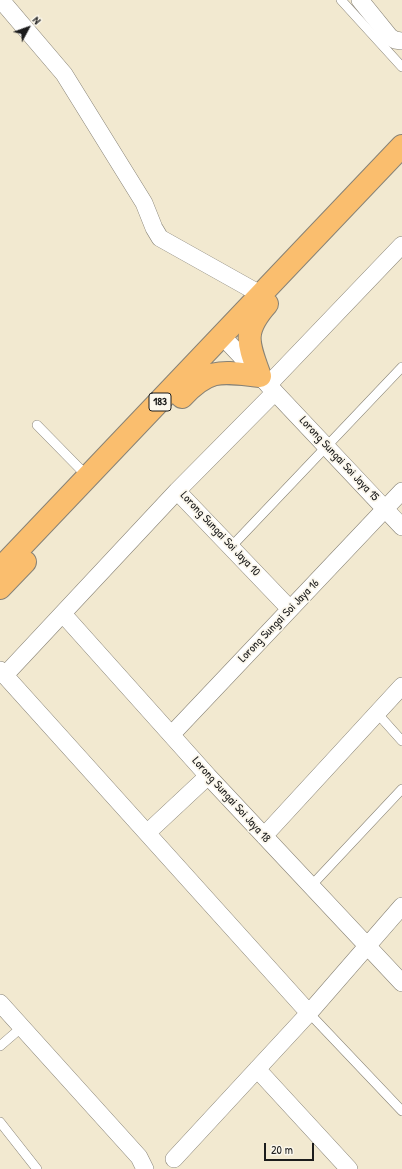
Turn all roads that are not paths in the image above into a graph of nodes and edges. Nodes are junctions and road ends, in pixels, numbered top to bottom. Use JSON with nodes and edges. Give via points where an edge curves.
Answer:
{"nodes":[{"id":1,"x":1,"y":0,"type":"edge"},
{"id":2,"x":341,"y":0,"type":"edge"},
{"id":3,"x":360,"y":0,"type":"edge"},
{"id":4,"x":0,"y":15,"type":"edge"},
{"id":5,"x":21,"y":24,"type":"junction"},
{"id":6,"x":402,"y":41,"type":"edge"},
{"id":7,"x":402,"y":68,"type":"edge"},
{"id":8,"x":402,"y":146,"type":"edge"},
{"id":9,"x":342,"y":207,"type":"junction"},
{"id":10,"x":402,"y":245,"type":"edge"},
{"id":11,"x":260,"y":294,"type":"junction"},
{"id":12,"x":223,"y":337,"type":"junction"},
{"id":13,"x":402,"y":367,"type":"edge"},
{"id":14,"x":268,"y":384,"type":"junction"},
{"id":15,"x":37,"y":425,"type":"dead end"},
{"id":16,"x":325,"y":445,"type":"junction"},
{"id":17,"x":89,"y":477,"type":"junction"},
{"id":18,"x":177,"y":491,"type":"junction"},
{"id":19,"x":402,"y":491,"type":"edge"},
{"id":20,"x":385,"y":509,"type":"junction"},
{"id":21,"x":402,"y":527,"type":"edge"},
{"id":22,"x":231,"y":547,"type":"junction"},
{"id":23,"x":0,"y":569,"type":"edge"},
{"id":24,"x":0,"y":588,"type":"edge"},
{"id":25,"x":290,"y":609,"type":"junction"},
{"id":26,"x":63,"y":614,"type":"junction"},
{"id":27,"x":2,"y":673,"type":"edge"},
{"id":28,"x":402,"y":686,"type":"edge"},
{"id":29,"x":377,"y":713,"type":"junction"},
{"id":30,"x":172,"y":734,"type":"junction"},
{"id":31,"x":402,"y":741,"type":"edge"},
{"id":32,"x":208,"y":776,"type":"junction"},
{"id":33,"x":402,"y":789,"type":"edge"},
{"id":34,"x":147,"y":833,"type":"junction"},
{"id":35,"x":264,"y":836,"type":"junction"},
{"id":36,"x":311,"y":886,"type":"junction"},
{"id":37,"x":402,"y":906,"type":"edge"},
{"id":38,"x":368,"y":947,"type":"junction"},
{"id":39,"x":402,"y":983,"type":"edge"},
{"id":40,"x":0,"y":1003,"type":"edge"},
{"id":41,"x":309,"y":1013,"type":"junction"},
{"id":42,"x":22,"y":1027,"type":"junction"},
{"id":43,"x":0,"y":1046,"type":"edge"},
{"id":44,"x":257,"y":1069,"type":"junction"},
{"id":45,"x":402,"y":1111,"type":"edge"},
{"id":46,"x":0,"y":1122,"type":"edge"},
{"id":47,"x":174,"y":1159,"type":"dead end"},
{"id":48,"x":38,"y":1169,"type":"edge"},
{"id":49,"x":145,"y":1169,"type":"edge"},
{"id":50,"x":349,"y":1169,"type":"edge"}],
"edges":[{"from":1,"to":5,"type":"street"},
{"from":2,"to":7,"type":"lane"},
{"from":3,"to":6,"type":"street","via":[[390,37]]},
{"from":4,"to":5,"type":"street"},
{"from":5,"to":11,"type":"street","via":[[64,74],[144,203],[160,238]]},
{"from":8,"to":9,"type":"highway","number":"183"},
{"from":9,"to":11,"type":"highway","number":"183"},
{"from":9,"to":14,"type":"highway","via":[[323,241],[255,318],[250,327],[249,342]]},
{"from":10,"to":14,"type":"street","name":"Lorong Sungai Soi Jaya 10"},
{"from":11,"to":12,"type":"highway","number":"183"},
{"from":12,"to":14,"type":"street","name":"Lorong Sungai Soi Jaya 15"},
{"from":12,"to":17,"type":"highway","number":"183"},
{"from":13,"to":16,"type":"lane"},
{"from":14,"to":16,"type":"street","name":"Lorong Sungai Soi Jaya 15"},
{"from":14,"to":17,"type":"highway","via":[[231,373],[218,373],[206,377],[195,383],[139,444]]},
{"from":14,"to":18,"type":"street","name":"Lorong Sungai Soi Jaya 10"},
{"from":15,"to":17,"type":"lane"},
{"from":16,"to":20,"type":"street","name":"Lorong Sungai Soi Jaya 15"},
{"from":16,"to":22,"type":"lane"},
{"from":17,"to":23,"type":"highway","number":"183"},
{"from":17,"to":24,"type":"highway","via":[[57,529]]},
{"from":18,"to":22,"type":"street","name":"Lorong Sungai Soi Jaya 10"},
{"from":18,"to":26,"type":"street"},
{"from":19,"to":20,"type":"street","name":"Lorong Sungai Soi Jaya 16"},
{"from":20,"to":21,"type":"street","name":"Lorong Sungai Soi Jaya 15"},
{"from":20,"to":25,"type":"street","name":"Lorong Sungai Soi Jaya 16"},
{"from":22,"to":25,"type":"street","name":"Lorong Sungai Soi Jaya 10"},
{"from":25,"to":30,"type":"street","name":"Lorong Sungai Soi Jaya 16"},
{"from":26,"to":27,"type":"street"},
{"from":26,"to":30,"type":"street","name":"Lorong Sungai Soi Jaya 18"},
{"from":27,"to":34,"type":"street"},
{"from":28,"to":29,"type":"street"},
{"from":29,"to":31,"type":"lane"},
{"from":29,"to":35,"type":"street"},
{"from":30,"to":32,"type":"street","name":"Lorong Sungai Soi Jaya 18"},
{"from":32,"to":34,"type":"street"},
{"from":32,"to":35,"type":"street","name":"Lorong Sungai Soi Jaya 18"},
{"from":33,"to":36,"type":"lane"},
{"from":34,"to":41,"type":"street"},
{"from":35,"to":36,"type":"street","name":"Lorong Sungai Soi Jaya 18"},
{"from":36,"to":38,"type":"street","name":"Lorong Sungai Soi Jaya 18"},
{"from":37,"to":38,"type":"street"},
{"from":38,"to":39,"type":"street","name":"Lorong Sungai Soi Jaya 18"},
{"from":38,"to":41,"type":"street"},
{"from":40,"to":42,"type":"street"},
{"from":41,"to":44,"type":"street"},
{"from":41,"to":45,"type":"lane"},
{"from":42,"to":43,"type":"lane"},
{"from":42,"to":49,"type":"street","via":[[139,1157]]},
{"from":44,"to":47,"type":"street"},
{"from":44,"to":50,"type":"street"},
{"from":46,"to":48,"type":"lane"}]}
